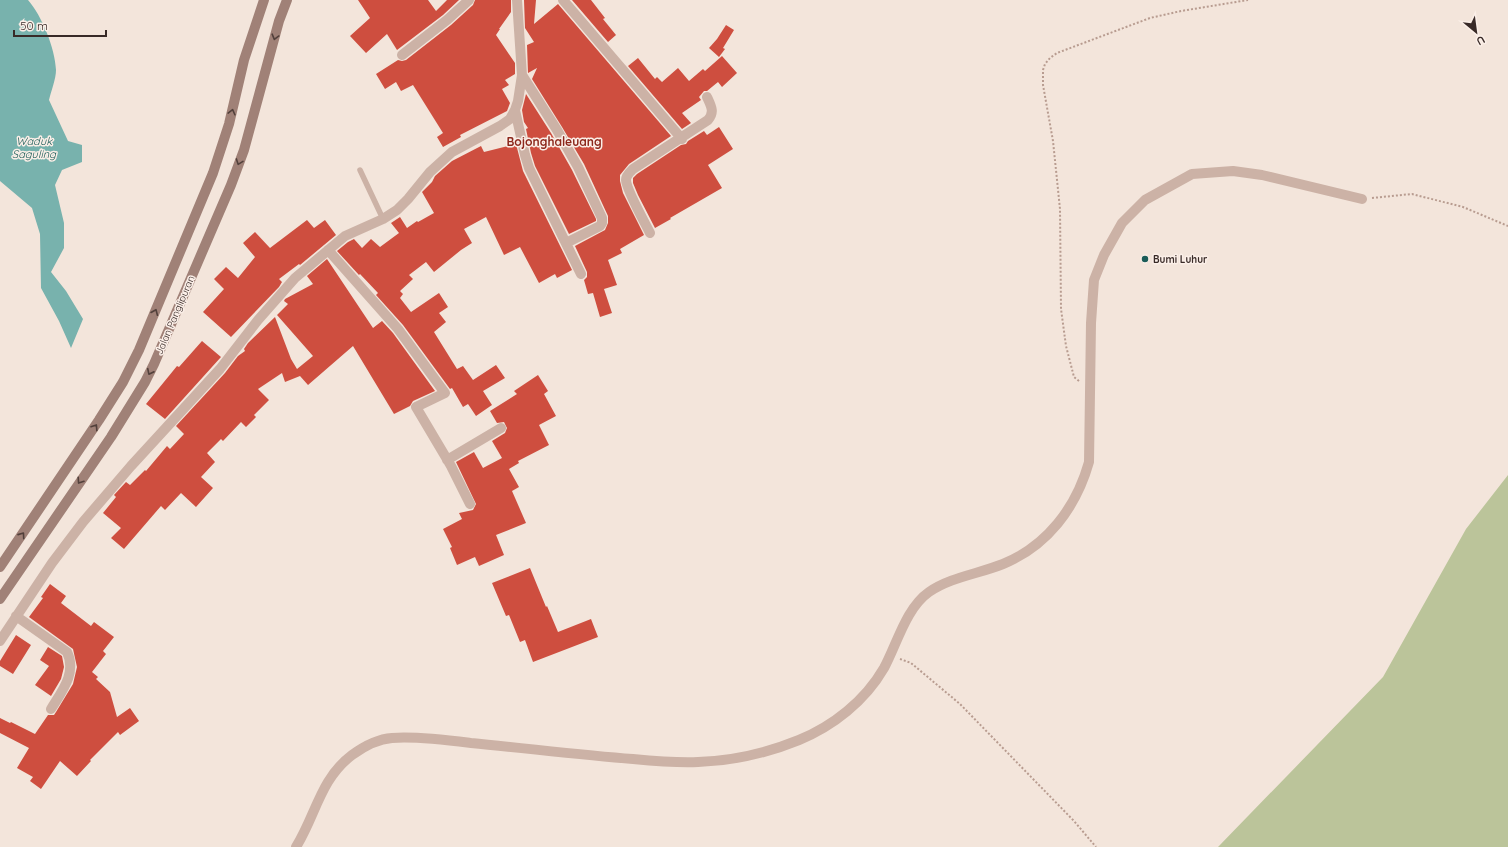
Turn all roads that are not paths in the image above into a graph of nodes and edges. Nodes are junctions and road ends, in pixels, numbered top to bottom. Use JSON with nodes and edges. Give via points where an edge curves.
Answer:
{"nodes":[{"id":1,"x":264,"y":0,"type":"edge"},
{"id":2,"x":287,"y":0,"type":"edge"},
{"id":3,"x":469,"y":0,"type":"edge"},
{"id":4,"x":517,"y":0,"type":"edge"},
{"id":5,"x":563,"y":0,"type":"edge"},
{"id":6,"x":402,"y":55,"type":"dead end"},
{"id":7,"x":522,"y":74,"type":"junction"},
{"id":8,"x":707,"y":97,"type":"dead end"},
{"id":9,"x":515,"y":110,"type":"junction"},
{"id":10,"x":682,"y":139,"type":"junction"},
{"id":11,"x":360,"y":170,"type":"dead end"},
{"id":12,"x":1362,"y":199,"type":"road end"},
{"id":13,"x":384,"y":219,"type":"junction"},
{"id":14,"x":650,"y":233,"type":"dead end"},
{"id":15,"x":566,"y":243,"type":"junction"},
{"id":16,"x":328,"y":250,"type":"junction"},
{"id":17,"x":581,"y":274,"type":"dead end"},
{"id":18,"x":501,"y":428,"type":"dead end"},
{"id":19,"x":447,"y":460,"type":"junction"},
{"id":20,"x":470,"y":504,"type":"dead end"},
{"id":21,"x":0,"y":566,"type":"edge"},
{"id":22,"x":0,"y":599,"type":"edge"},
{"id":23,"x":16,"y":616,"type":"junction"},
{"id":24,"x":0,"y":641,"type":"edge"},
{"id":25,"x":51,"y":709,"type":"dead end"},
{"id":26,"x":296,"y":847,"type":"edge"}],
"edges":[{"from":21,"to":1,"type":"main road","name":"Jalan Panglipuran","one_way":true,"via":[[99,420],[139,350],[213,173],[229,124],[244,60]]},
{"from":2,"to":22,"type":"main road","name":"Jalan Panglipuran","one_way":true,"via":[[234,178],[154,364],[111,437]]},
{"from":3,"to":6,"type":"street"},
{"from":4,"to":7,"type":"street"},
{"from":5,"to":10,"type":"street"},
{"from":7,"to":9,"type":"street"},
{"from":7,"to":15,"type":"street","via":[[578,167],[602,218],[600,226]]},
{"from":8,"to":10,"type":"street","via":[[713,111],[712,116]]},
{"from":9,"to":13,"type":"street","via":[[510,119],[500,126],[452,152],[430,172],[397,210]]},
{"from":9,"to":15,"type":"street","via":[[525,155]]},
{"from":10,"to":14,"type":"street","via":[[633,170],[626,178]]},
{"from":11,"to":13,"type":"lane"},
{"from":12,"to":26,"type":"street","via":[[1262,175],[1233,171],[1192,174],[1145,200],[1122,223],[1104,255],[1094,280],[1089,462],[1078,493],[1066,514],[1050,534],[1022,555],[938,587],[925,595],[911,614],[884,668],[867,692],[826,726],[800,740],[766,752],[697,762],[592,756],[450,740],[392,738],[363,747],[338,767],[329,778]]},
{"from":13,"to":16,"type":"street","via":[[345,236]]},
{"from":15,"to":17,"type":"street"},
{"from":16,"to":19,"type":"street","via":[[398,329],[445,393],[416,407]]},
{"from":16,"to":23,"type":"street","via":[[295,278],[273,302],[220,369],[83,522]]},
{"from":18,"to":19,"type":"street"},
{"from":19,"to":20,"type":"street"},
{"from":23,"to":24,"type":"street"},
{"from":23,"to":25,"type":"street","via":[[67,652],[70,658],[70,673]]}]}
